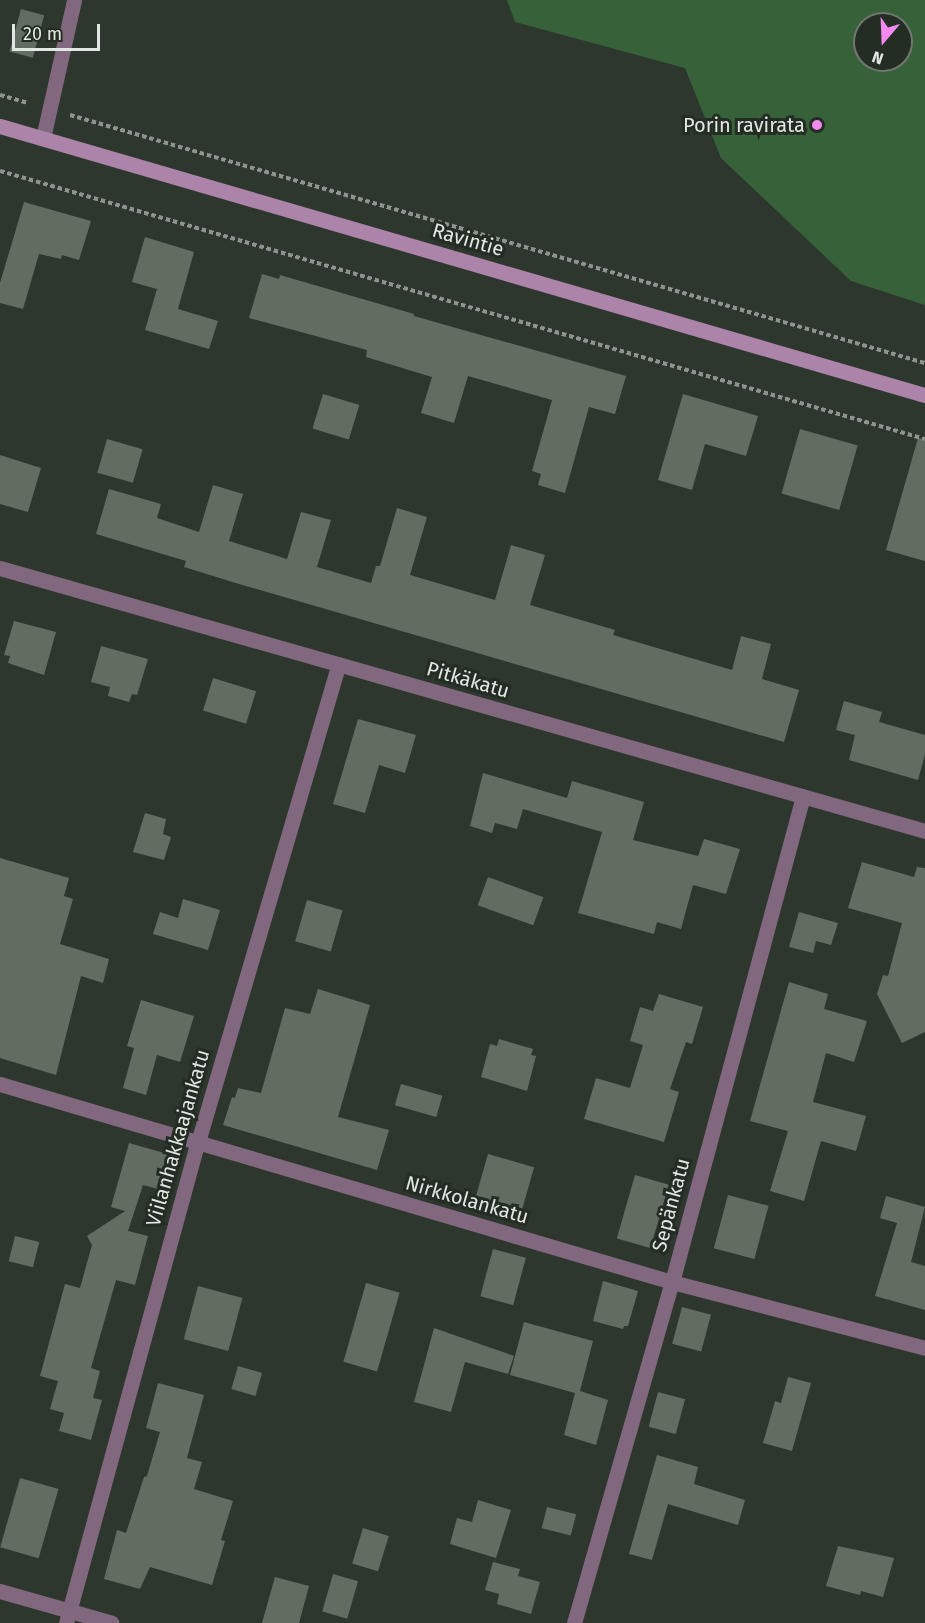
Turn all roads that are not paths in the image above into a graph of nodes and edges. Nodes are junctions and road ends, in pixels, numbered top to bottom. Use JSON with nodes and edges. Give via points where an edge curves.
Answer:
{"nodes":[{"id":1,"x":74,"y":0,"type":"edge"},
{"id":2,"x":0,"y":126,"type":"edge"},
{"id":3,"x":43,"y":138,"type":"junction"},
{"id":4,"x":925,"y":395,"type":"edge"},
{"id":5,"x":0,"y":568,"type":"edge"},
{"id":6,"x":338,"y":666,"type":"junction"},
{"id":7,"x":803,"y":796,"type":"junction"},
{"id":8,"x":925,"y":831,"type":"edge"},
{"id":9,"x":0,"y":1084,"type":"edge"},
{"id":10,"x":198,"y":1142,"type":"junction"},
{"id":11,"x":672,"y":1282,"type":"junction"},
{"id":12,"x":925,"y":1348,"type":"edge"},
{"id":13,"x":0,"y":1591,"type":"edge"},
{"id":14,"x":68,"y":1617,"type":"edge"},
{"id":15,"x":112,"y":1623,"type":"edge"},
{"id":16,"x":574,"y":1623,"type":"edge"}],
"edges":[{"from":1,"to":3,"type":"street"},
{"from":2,"to":3,"type":"main road","name":"Ravintie"},
{"from":3,"to":4,"type":"main road","name":"Ravintie"},
{"from":5,"to":6,"type":"street","name":"Pitkäkatu"},
{"from":6,"to":7,"type":"street","name":"Pitkäkatu"},
{"from":6,"to":10,"type":"street","name":"Viilanhakkaajankatu"},
{"from":7,"to":8,"type":"street","name":"Pitkäkatu"},
{"from":7,"to":11,"type":"street","name":"Sepänkatu"},
{"from":9,"to":10,"type":"street","name":"Nirkkolankatu"},
{"from":10,"to":11,"type":"street","name":"Nirkkolankatu"},
{"from":10,"to":14,"type":"street","name":"Viilanhakkaajankatu"},
{"from":11,"to":12,"type":"street","name":"Nirkkolankatu"},
{"from":11,"to":16,"type":"street","name":"Sepänkatu"},
{"from":13,"to":14,"type":"street"},
{"from":14,"to":15,"type":"street"}]}
